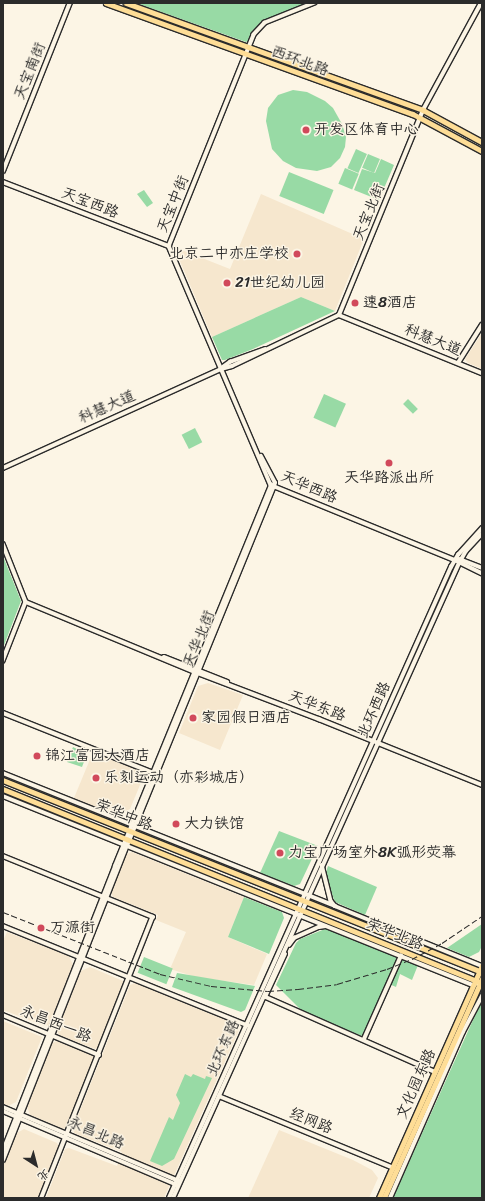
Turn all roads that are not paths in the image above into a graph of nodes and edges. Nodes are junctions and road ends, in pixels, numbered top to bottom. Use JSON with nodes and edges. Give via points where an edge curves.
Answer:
{"nodes":[{"id":1,"x":70,"y":3,"type":"edge"},
{"id":2,"x":106,"y":3,"type":"edge"},
{"id":3,"x":126,"y":3,"type":"edge"},
{"id":4,"x":315,"y":3,"type":"edge"},
{"id":5,"x":481,"y":3,"type":"edge"},
{"id":6,"x":480,"y":8,"type":"edge"},
{"id":7,"x":250,"y":47,"type":"junction"},
{"id":8,"x":247,"y":54,"type":"junction"},
{"id":9,"x":423,"y":110,"type":"junction"},
{"id":10,"x":420,"y":117,"type":"junction"},
{"id":11,"x":482,"y":142,"type":"edge"},
{"id":12,"x":482,"y":151,"type":"edge"},
{"id":13,"x":3,"y":171,"type":"edge"},
{"id":14,"x":3,"y":182,"type":"edge"},
{"id":15,"x":168,"y":246,"type":"junction"},
{"id":16,"x":338,"y":316,"type":"junction"},
{"id":17,"x":482,"y":325,"type":"edge"},
{"id":18,"x":458,"y":362,"type":"junction"},
{"id":19,"x":221,"y":369,"type":"junction"},
{"id":20,"x":482,"y":373,"type":"edge"},
{"id":21,"x":3,"y":468,"type":"edge"},
{"id":22,"x":273,"y":485,"type":"junction"},
{"id":23,"x":482,"y":528,"type":"edge"},
{"id":24,"x":482,"y":534,"type":"edge"},
{"id":25,"x":3,"y":544,"type":"edge"},
{"id":26,"x":455,"y":560,"type":"junction"},
{"id":27,"x":460,"y":561,"type":"junction"},
{"id":28,"x":482,"y":568,"type":"edge"},
{"id":29,"x":482,"y":573,"type":"edge"},
{"id":30,"x":26,"y":602,"type":"junction"},
{"id":31,"x":3,"y":661,"type":"edge"},
{"id":32,"x":198,"y":671,"type":"junction"},
{"id":33,"x":3,"y":713,"type":"edge"},
{"id":34,"x":373,"y":741,"type":"junction"},
{"id":35,"x":378,"y":743,"type":"junction"},
{"id":36,"x":3,"y":773,"type":"edge"},
{"id":37,"x":154,"y":773,"type":"junction"},
{"id":38,"x":3,"y":780,"type":"edge"},
{"id":39,"x":11,"y":783,"type":"junction"},
{"id":40,"x":482,"y":785,"type":"edge"},
{"id":41,"x":3,"y":789,"type":"edge"},
{"id":42,"x":3,"y":796,"type":"edge"},
{"id":43,"x":78,"y":819,"type":"junction"},
{"id":44,"x":134,"y":825,"type":"junction"},
{"id":45,"x":85,"y":829,"type":"junction"},
{"id":46,"x":131,"y":832,"type":"junction"},
{"id":47,"x":128,"y":839,"type":"junction"},
{"id":48,"x":170,"y":840,"type":"junction"},
{"id":49,"x":126,"y":845,"type":"junction"},
{"id":50,"x":181,"y":851,"type":"junction"},
{"id":51,"x":3,"y":856,"type":"edge"},
{"id":52,"x":322,"y":864,"type":"junction"},
{"id":53,"x":245,"y":887,"type":"junction"},
{"id":54,"x":307,"y":895,"type":"junction"},
{"id":55,"x":105,"y":897,"type":"junction"},
{"id":56,"x":254,"y":897,"type":"junction"},
{"id":57,"x":304,"y":901,"type":"junction"},
{"id":58,"x":335,"y":906,"type":"junction"},
{"id":59,"x":301,"y":908,"type":"junction"},
{"id":60,"x":298,"y":914,"type":"junction"},
{"id":61,"x":360,"y":917,"type":"junction"},
{"id":62,"x":3,"y":926,"type":"edge"},
{"id":63,"x":326,"y":926,"type":"junction"},
{"id":64,"x":369,"y":927,"type":"junction"},
{"id":65,"x":350,"y":936,"type":"junction"},
{"id":66,"x":368,"y":936,"type":"junction"},
{"id":67,"x":401,"y":956,"type":"junction"},
{"id":68,"x":82,"y":958,"type":"junction"},
{"id":69,"x":424,"y":959,"type":"junction"},
{"id":70,"x":433,"y":969,"type":"junction"},
{"id":71,"x":481,"y":969,"type":"edge"},
{"id":72,"x":130,"y":977,"type":"junction"},
{"id":73,"x":479,"y":982,"type":"edge"},
{"id":74,"x":482,"y":996,"type":"edge"},
{"id":75,"x":266,"y":997,"type":"junction"},
{"id":76,"x":262,"y":1000,"type":"junction"},
{"id":77,"x":3,"y":1015,"type":"edge"},
{"id":78,"x":248,"y":1025,"type":"junction"},
{"id":79,"x":463,"y":1032,"type":"junction"},
{"id":80,"x":51,"y":1034,"type":"junction"},
{"id":81,"x":364,"y":1039,"type":"junction"},
{"id":82,"x":452,"y":1046,"type":"junction"},
{"id":83,"x":99,"y":1055,"type":"junction"},
{"id":84,"x":435,"y":1072,"type":"junction"},
{"id":85,"x":217,"y":1095,"type":"junction"},
{"id":86,"x":3,"y":1108,"type":"edge"},
{"id":87,"x":3,"y":1111,"type":"edge"},
{"id":88,"x":19,"y":1116,"type":"junction"},
{"id":89,"x":68,"y":1136,"type":"junction"},
{"id":90,"x":3,"y":1151,"type":"edge"},
{"id":91,"x":3,"y":1160,"type":"edge"},
{"id":92,"x":394,"y":1168,"type":"junction"},
{"id":93,"x":178,"y":1183,"type":"junction"},
{"id":94,"x":42,"y":1198,"type":"edge"},
{"id":95,"x":169,"y":1198,"type":"edge"},
{"id":96,"x":173,"y":1198,"type":"edge"},
{"id":97,"x":378,"y":1198,"type":"edge"},
{"id":98,"x":384,"y":1198,"type":"edge"},
{"id":99,"x":390,"y":1198,"type":"edge"}],
"edges":[{"from":1,"to":13,"type":"street","name":"天宝南街"},
{"from":2,"to":8,"type":"main road","name":"西环北路"},
{"from":3,"to":7,"type":"main road","name":"西环北路"},
{"from":4,"to":7,"type":"street","name":"天宝中街","via":[[265,23],[254,35]]},
{"from":5,"to":6,"type":"street","name":"天宝北街"},
{"from":6,"to":9,"type":"street","name":"天宝北街"},
{"from":7,"to":8,"type":"street","name":"天宝中街"},
{"from":7,"to":9,"type":"main road","name":"西环北路"},
{"from":8,"to":10,"type":"main road","name":"西环北路"},
{"from":8,"to":15,"type":"street","name":"天宝中街"},
{"from":9,"to":10,"type":"street","name":"天宝北街"},
{"from":9,"to":11,"type":"main road","name":"西环北路"},
{"from":10,"to":12,"type":"main road","name":"西环北路"},
{"from":10,"to":16,"type":"street","name":"天宝北街"},
{"from":14,"to":15,"type":"street","name":"天宝西路"},
{"from":15,"to":19,"type":"street","name":"天宝中街"},
{"from":16,"to":18,"type":"street","name":"科慧大道"},
{"from":16,"to":19,"type":"street","name":"科慧大道"},
{"from":17,"to":18,"type":"street"},
{"from":18,"to":20,"type":"street","name":"科慧大道"},
{"from":19,"to":21,"type":"street","name":"科慧大道"},
{"from":19,"to":22,"type":"street","name":"天华西路"},
{"from":22,"to":26,"type":"street","name":"天华西路"},
{"from":22,"to":32,"type":"street","name":"天华北街"},
{"from":23,"to":26,"type":"street","name":"北环西路"},
{"from":24,"to":27,"type":"street","name":"北环西路"},
{"from":25,"to":30,"type":"street"},
{"from":26,"to":27,"type":"street","name":"天华西路"},
{"from":26,"to":34,"type":"street","name":"北环西路"},
{"from":27,"to":28,"type":"street","name":"天华西路"},
{"from":27,"to":29,"type":"street","name":"天华西路"},
{"from":27,"to":35,"type":"street","name":"北环西路"},
{"from":30,"to":31,"type":"street"},
{"from":30,"to":32,"type":"street","name":"天华东路"},
{"from":32,"to":34,"type":"street","name":"天华东路"},
{"from":32,"to":37,"type":"street","name":"天华北街"},
{"from":32,"to":44,"type":"street","name":"天华北街"},
{"from":33,"to":37,"type":"street"},
{"from":34,"to":35,"type":"street","name":"天华东路"},
{"from":34,"to":54,"type":"street","name":"北环西路"},
{"from":35,"to":40,"type":"street","name":"天华东路"},
{"from":35,"to":52,"type":"street","name":"北环西路"},
{"from":36,"to":39,"type":"street"},
{"from":36,"to":44,"type":"street"},
{"from":37,"to":44,"type":"street","name":"天华北街"},
{"from":38,"to":39,"type":"main road","name":"荣华中路"},
{"from":39,"to":46,"type":"main road","name":"荣华中路"},
{"from":41,"to":43,"type":"main road","name":"荣华中路"},
{"from":42,"to":45,"type":"street"},
{"from":43,"to":45,"type":"street"},
{"from":43,"to":47,"type":"main road","name":"荣华中路"},
{"from":44,"to":46,"type":"street","name":"天华北街"},
{"from":44,"to":48,"type":"street"},
{"from":45,"to":49,"type":"street"},
{"from":46,"to":47,"type":"street","name":"天华北街"},
{"from":46,"to":50,"type":"main road","name":"荣华中路"},
{"from":47,"to":49,"type":"street"},
{"from":47,"to":53,"type":"main road","name":"荣华中路"},
{"from":48,"to":50,"type":"street"},
{"from":48,"to":54,"type":"street"},
{"from":49,"to":55,"type":"street"},
{"from":49,"to":56,"type":"street"},
{"from":50,"to":57,"type":"main road","name":"荣华中路"},
{"from":51,"to":55,"type":"street"},
{"from":52,"to":54,"type":"street","name":"北环西路"},
{"from":52,"to":58,"type":"street","via":[[331,901]]},
{"from":53,"to":56,"type":"street"},
{"from":53,"to":59,"type":"main road","name":"荣华中路"},
{"from":54,"to":57,"type":"street","name":"北环西路"},
{"from":54,"to":58,"type":"street"},
{"from":55,"to":68,"type":"street"},
{"from":55,"to":72,"type":"street","via":[[153,917]]},
{"from":56,"to":60,"type":"street"},
{"from":57,"to":59,"type":"street","name":"北环西路"},
{"from":57,"to":64,"type":"main road","name":"荣华北路"},
{"from":58,"to":61,"type":"street"},
{"from":59,"to":60,"type":"street","name":"北环东路"},
{"from":59,"to":66,"type":"main road","name":"荣华北路"},
{"from":60,"to":63,"type":"street"},
{"from":60,"to":76,"type":"street","name":"北环东路"},
{"from":60,"to":78,"type":"street","name":"北环东路"},
{"from":61,"to":64,"type":"street"},
{"from":61,"to":71,"type":"street"},
{"from":62,"to":68,"type":"street"},
{"from":63,"to":65,"type":"street"},
{"from":63,"to":75,"type":"street","via":[[291,941]]},
{"from":64,"to":71,"type":"main road","name":"荣华北路"},
{"from":65,"to":66,"type":"street"},
{"from":65,"to":67,"type":"street"},
{"from":66,"to":69,"type":"main road","name":"荣华北路"},
{"from":67,"to":70,"type":"street"},
{"from":67,"to":81,"type":"street"},
{"from":68,"to":72,"type":"street"},
{"from":68,"to":80,"type":"street"},
{"from":69,"to":70,"type":"street"},
{"from":69,"to":73,"type":"main road","name":"荣华北路"},
{"from":70,"to":73,"type":"street"},
{"from":71,"to":73,"type":"main road"},
{"from":72,"to":78,"type":"street"},
{"from":72,"to":83,"type":"street"},
{"from":73,"to":82,"type":"main road","name":"文化园东路"},
{"from":73,"to":84,"type":"main road","name":"文化园东路"},
{"from":74,"to":79,"type":"street"},
{"from":75,"to":76,"type":"street"},
{"from":75,"to":81,"type":"street"},
{"from":76,"to":78,"type":"street","name":"北环东路"},
{"from":77,"to":80,"type":"street","name":"永昌西一路"},
{"from":78,"to":85,"type":"street","name":"北环东路"},
{"from":79,"to":82,"type":"street"},
{"from":79,"to":99,"type":"street"},
{"from":80,"to":83,"type":"street","name":"永昌西一路"},
{"from":80,"to":88,"type":"street"},
{"from":81,"to":84,"type":"street"},
{"from":82,"to":92,"type":"main road","name":"文化园东路"},
{"from":83,"to":89,"type":"street"},
{"from":84,"to":92,"type":"main road","name":"文化园东路"},
{"from":85,"to":92,"type":"street","name":"经网路"},
{"from":85,"to":93,"type":"street","name":"北环东路"},
{"from":86,"to":88,"type":"street","name":"永昌北路"},
{"from":87,"to":88,"type":"street","name":"永昌北路"},
{"from":88,"to":89,"type":"street","name":"永昌北路"},
{"from":88,"to":90,"type":"street"},
{"from":88,"to":91,"type":"street"},
{"from":89,"to":93,"type":"street","name":"永昌北路"},
{"from":89,"to":94,"type":"street"},
{"from":92,"to":97,"type":"main road","name":"文化园东路"},
{"from":92,"to":98,"type":"main road","name":"文化园东路"},
{"from":93,"to":95,"type":"street","name":"北环东路"},
{"from":93,"to":96,"type":"street","name":"北环东路"}]}
